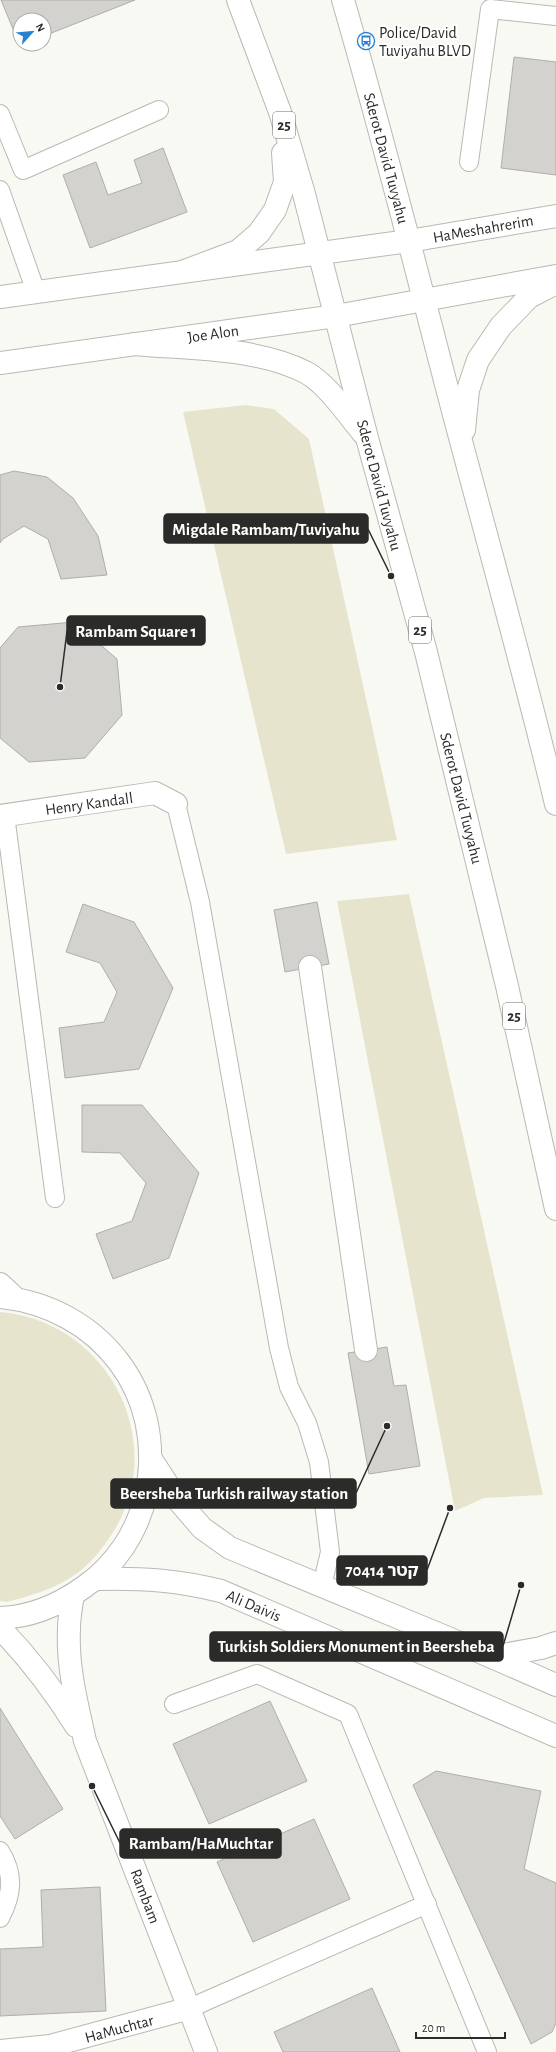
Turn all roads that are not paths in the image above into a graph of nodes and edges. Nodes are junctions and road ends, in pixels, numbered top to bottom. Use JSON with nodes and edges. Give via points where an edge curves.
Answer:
{"nodes":[{"id":1,"x":238,"y":0,"type":"edge"},
{"id":2,"x":344,"y":0,"type":"edge"},
{"id":3,"x":556,"y":16,"type":"edge"},
{"id":4,"x":159,"y":110,"type":"dead end"},
{"id":5,"x":280,"y":112,"type":"junction"},
{"id":6,"x":0,"y":114,"type":"edge"},
{"id":7,"x":469,"y":162,"type":"dead end"},
{"id":8,"x":0,"y":190,"type":"edge"},
{"id":9,"x":556,"y":216,"type":"edge"},
{"id":10,"x":409,"y":241,"type":"junction"},
{"id":11,"x":320,"y":253,"type":"junction"},
{"id":12,"x":182,"y":272,"type":"junction"},
{"id":13,"x":556,"y":276,"type":"edge"},
{"id":14,"x":556,"y":283,"type":"edge"},
{"id":15,"x":36,"y":292,"type":"junction"},
{"id":16,"x":0,"y":297,"type":"edge"},
{"id":17,"x":424,"y":300,"type":"junction"},
{"id":18,"x":336,"y":316,"type":"junction"},
{"id":19,"x":134,"y":344,"type":"junction"},
{"id":20,"x":0,"y":363,"type":"edge"},
{"id":21,"x":368,"y":438,"type":"junction"},
{"id":22,"x":462,"y":443,"type":"junction"},
{"id":23,"x":176,"y":804,"type":"joint"},
{"id":24,"x":556,"y":804,"type":"edge"},
{"id":25,"x":3,"y":815,"type":"edge"},
{"id":26,"x":310,"y":967,"type":"dead end"},
{"id":27,"x":55,"y":1198,"type":"dead end"},
{"id":28,"x":556,"y":1209,"type":"edge"},
{"id":29,"x":5,"y":1293,"type":"edge"},
{"id":30,"x":366,"y":1350,"type":"dead end"},
{"id":31,"x":151,"y":1458,"type":"junction"},
{"id":32,"x":97,"y":1579,"type":"junction"},
{"id":33,"x":322,"y":1586,"type":"junction"},
{"id":34,"x":73,"y":1595,"type":"junction"},
{"id":35,"x":0,"y":1618,"type":"edge"},
{"id":36,"x":0,"y":1628,"type":"edge"},
{"id":37,"x":556,"y":1643,"type":"edge"},
{"id":38,"x":492,"y":1657,"type":"junction"},
{"id":39,"x":556,"y":1685,"type":"edge"},
{"id":40,"x":174,"y":1704,"type":"dead end"},
{"id":41,"x":556,"y":1736,"type":"edge"},
{"id":42,"x":85,"y":1741,"type":"junction"},
{"id":43,"x":0,"y":1851,"type":"edge"},
{"id":44,"x":426,"y":1904,"type":"junction"},
{"id":45,"x":0,"y":1918,"type":"edge"},
{"id":46,"x":190,"y":2008,"type":"junction"},
{"id":47,"x":28,"y":2050,"type":"edge"},
{"id":48,"x":0,"y":2051,"type":"edge"},
{"id":49,"x":206,"y":2052,"type":"edge"},
{"id":50,"x":488,"y":2052,"type":"edge"}],
"edges":[{"from":1,"to":5,"type":"main road","name":"Sderot David Tuvyahu","number":"25"},
{"from":2,"to":10,"type":"main road","name":"Sderot David Tuvyahu"},
{"from":3,"to":7,"type":"lane","via":[[490,9]]},
{"from":4,"to":6,"type":"lane","via":[[23,170]]},
{"from":5,"to":11,"type":"main road","name":"Sderot David Tuvyahu","number":"25"},
{"from":5,"to":12,"type":"main road","via":[[285,182],[275,210],[259,233],[238,251]]},
{"from":8,"to":15,"type":"lane"},
{"from":9,"to":10,"type":"main road","name":"HaMeshahrerim"},
{"from":10,"to":11,"type":"main road"},
{"from":10,"to":17,"type":"main road","name":"Sderot David Tuvyahu"},
{"from":11,"to":12,"type":"main road"},
{"from":11,"to":18,"type":"main road","name":"Sderot David Tuvyahu","number":"25"},
{"from":12,"to":15,"type":"main road"},
{"from":13,"to":17,"type":"main road"},
{"from":14,"to":22,"type":"main road","via":[[529,296],[501,326],[478,360],[468,390]]},
{"from":15,"to":16,"type":"main road"},
{"from":17,"to":18,"type":"main road","name":"Joe Alon"},
{"from":17,"to":22,"type":"main road","name":"Sderot David Tuvyahu"},
{"from":18,"to":19,"type":"main road","name":"Joe Alon"},
{"from":18,"to":21,"type":"main road","name":"Sderot David Tuvyahu","number":"25"},
{"from":19,"to":20,"type":"main road","name":"Joe Alon"},
{"from":19,"to":21,"type":"main road","via":[[242,354],[279,362],[308,374],[335,398]]},
{"from":21,"to":28,"type":"main road","name":"Sderot David Tuvyahu","number":"25","via":[[426,652],[466,815]]},
{"from":22,"to":24,"type":"main road","name":"Sderot David Tuvyahu","via":[[513,630]]},
{"from":23,"to":25,"type":"main road","name":"Henry Kandall","via":[[155,793]]},
{"from":23,"to":33,"type":"lane","via":[[200,902],[279,1348],[289,1387],[306,1423],[319,1462],[330,1552]]},
{"from":25,"to":27,"type":"lane"},
{"from":26,"to":30,"type":"main road"},
{"from":29,"to":31,"type":"main road","via":[[57,1311],[80,1324],[101,1341],[118,1360],[132,1382],[143,1407]]},
{"from":31,"to":32,"type":"main road","via":[[148,1488],[137,1523],[121,1550]]},
{"from":31,"to":33,"type":"main road","via":[[177,1499],[202,1528],[230,1548]]},
{"from":32,"to":34,"type":"main road"},
{"from":32,"to":41,"type":"main road","name":"Ali Daivis","via":[[139,1578],[184,1582],[221,1591]]},
{"from":33,"to":38,"type":"main road"},
{"from":34,"to":35,"type":"main road","via":[[42,1610]]},
{"from":34,"to":42,"type":"main road","name":"Rambam","via":[[68,1628],[69,1658]]},
{"from":36,"to":42,"type":"main road","name":"Rambam","via":[[26,1654],[55,1692]]},
{"from":37,"to":38,"type":"main road"},
{"from":38,"to":39,"type":"main road"},
{"from":40,"to":44,"type":"lane","via":[[257,1674],[348,1714]]},
{"from":42,"to":46,"type":"main road","name":"Rambam"},
{"from":43,"to":45,"type":"lane","via":[[7,1862],[11,1882],[8,1902]]},
{"from":44,"to":46,"type":"lane"},
{"from":44,"to":50,"type":"lane"},
{"from":46,"to":47,"type":"main road","name":"HaMuchtar"},
{"from":46,"to":49,"type":"main road","name":"Rambam"},
{"from":47,"to":48,"type":"main road","name":"HaMuchtar"}]}
